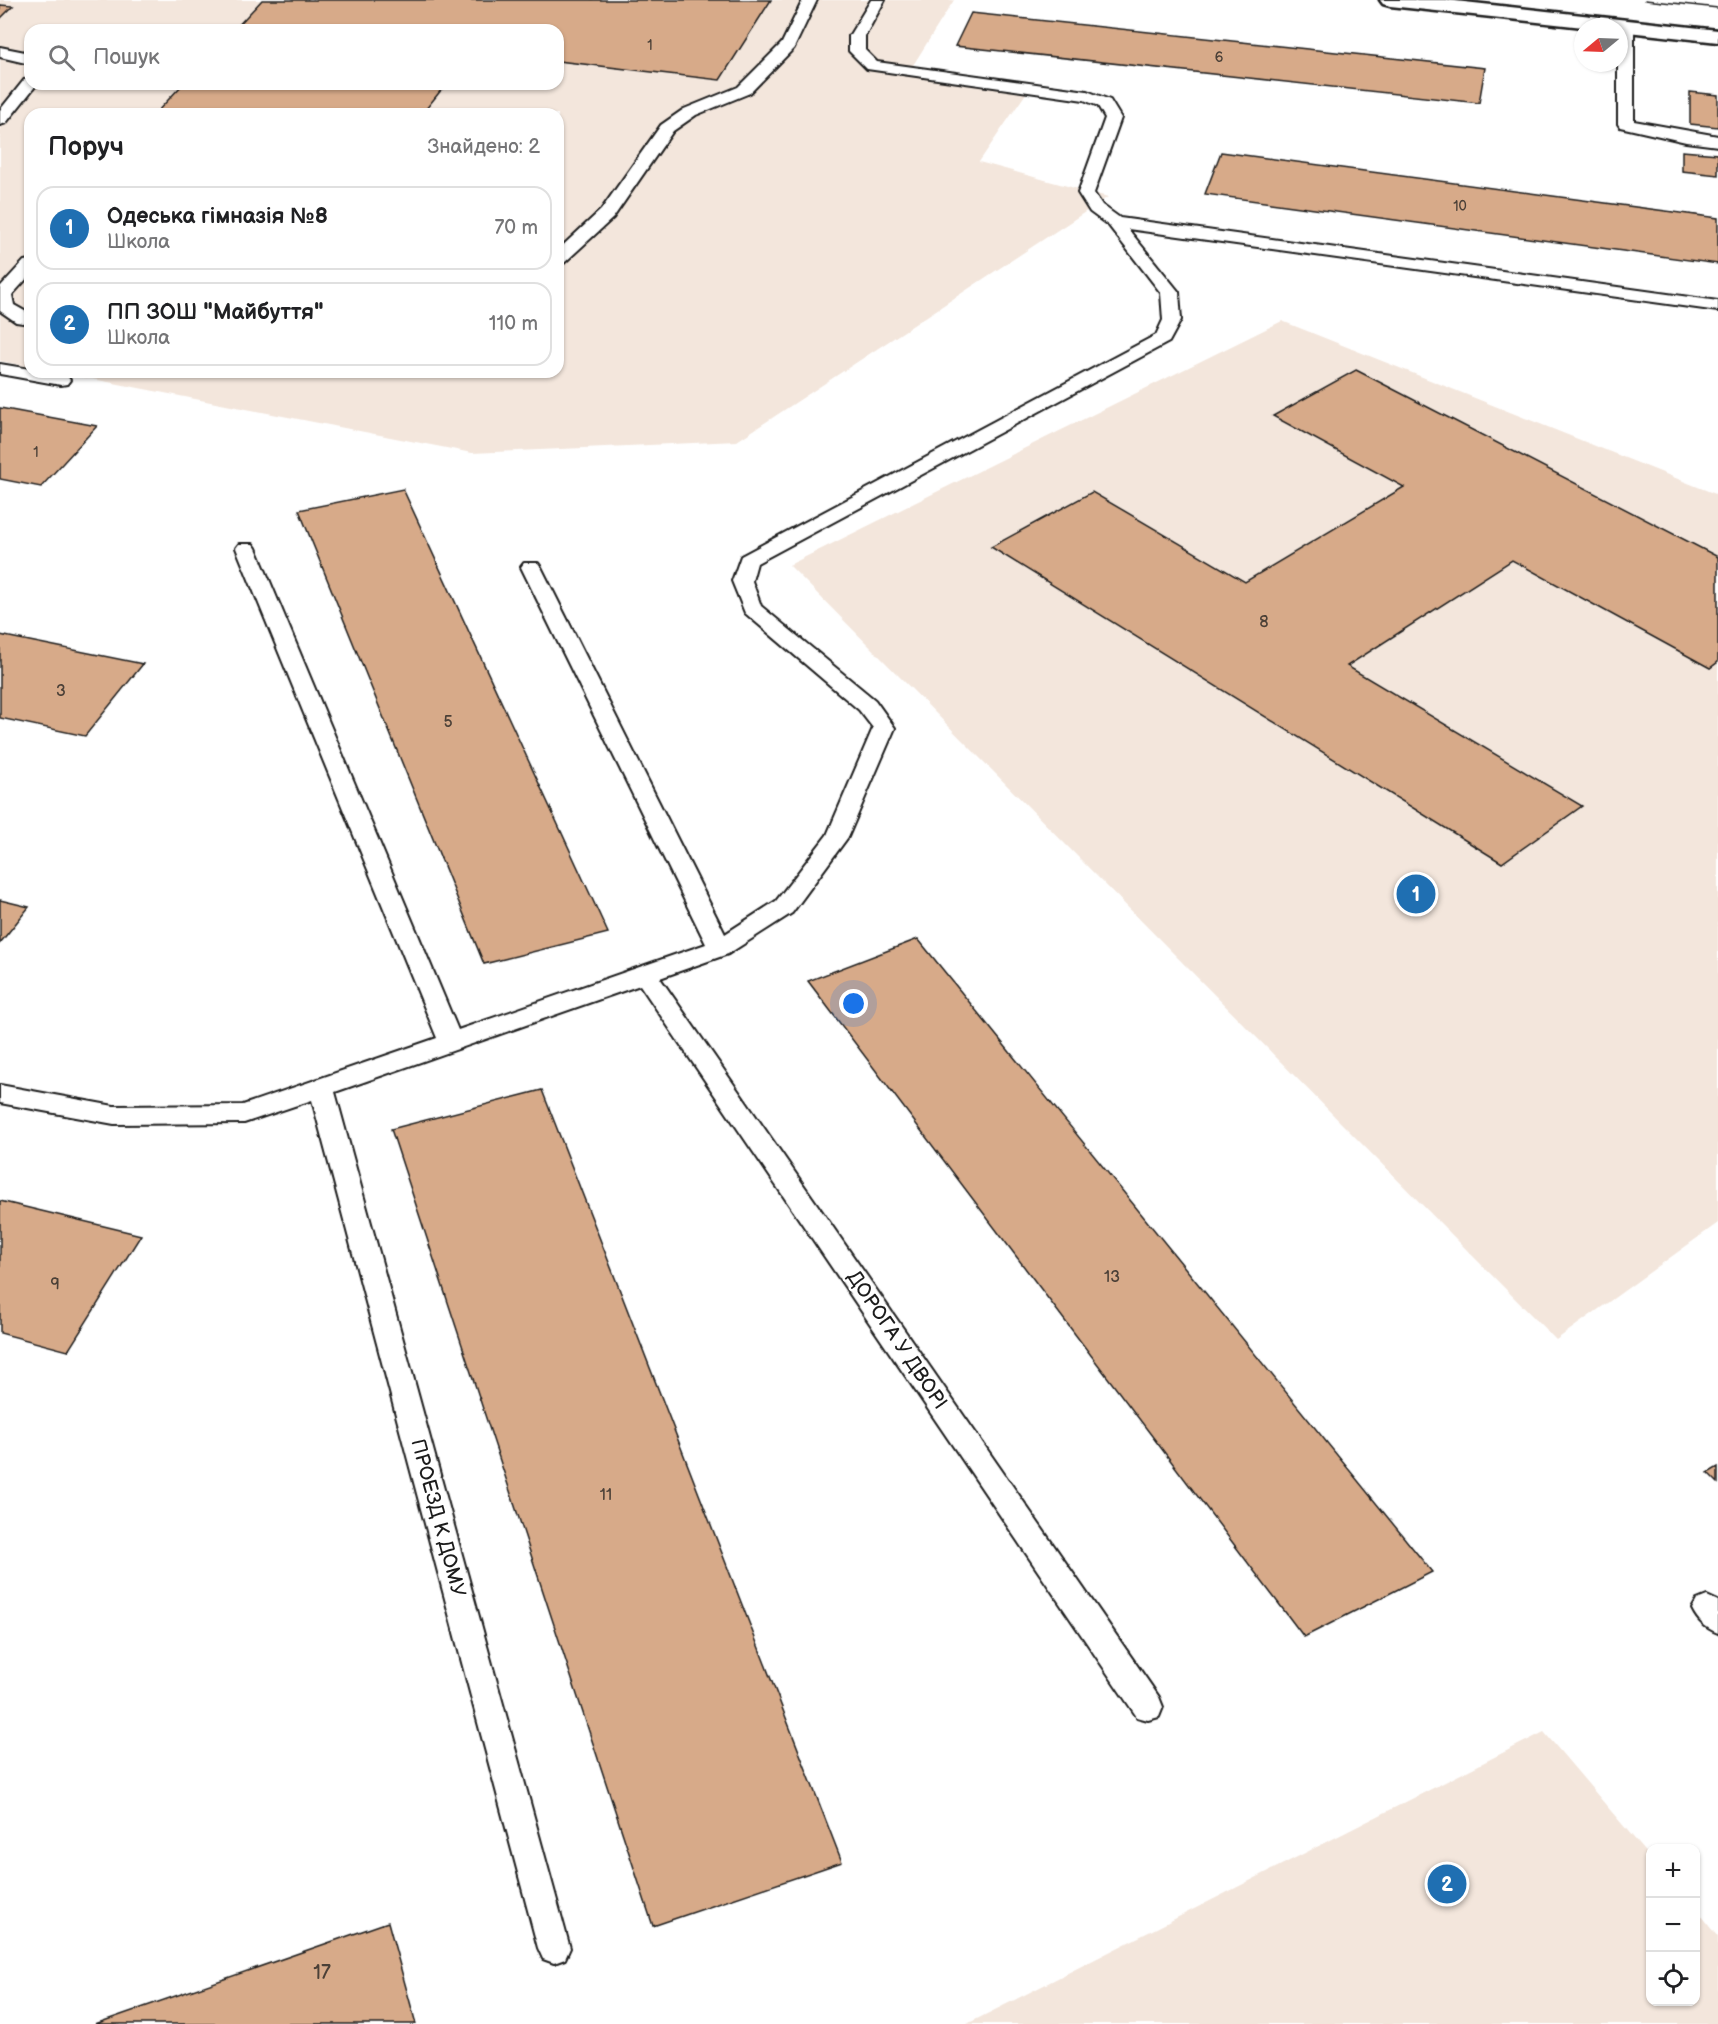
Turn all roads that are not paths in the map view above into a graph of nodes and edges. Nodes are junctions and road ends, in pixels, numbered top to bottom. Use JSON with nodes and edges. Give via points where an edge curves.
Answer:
{"nodes":[{"id":1,"x":810,"y":0,"type":"edge"},
{"id":2,"x":878,"y":0,"type":"edge"},
{"id":3,"x":1390,"y":0,"type":"edge"},
{"id":4,"x":1574,"y":20,"type":"edge"},
{"id":5,"x":1628,"y":26,"type":"edge"},
{"id":6,"x":1718,"y":36,"type":"edge"},
{"id":7,"x":0,"y":52,"type":"edge"},
{"id":8,"x":24,"y":56,"type":"edge"},
{"id":9,"x":1626,"y":72,"type":"edge"},
{"id":10,"x":25,"y":90,"type":"edge"},
{"id":11,"x":0,"y":120,"type":"edge"},
{"id":12,"x":1718,"y":141,"type":"edge"},
{"id":13,"x":1115,"y":222,"type":"junction"},
{"id":14,"x":564,"y":253,"type":"edge"},
{"id":15,"x":24,"y":271,"type":"edge"},
{"id":16,"x":1718,"y":306,"type":"edge"},
{"id":17,"x":24,"y":318,"type":"edge"},
{"id":18,"x":0,"y":369,"type":"edge"},
{"id":19,"x":24,"y":373,"type":"edge"},
{"id":20,"x":51,"y":378,"type":"edge"},
{"id":21,"x":62,"y":380,"type":"dead end"},
{"id":22,"x":246,"y":548,"type":"dead end"},
{"id":23,"x":531,"y":567,"type":"dead end"},
{"id":24,"x":720,"y":948,"type":"junction"},
{"id":25,"x":645,"y":974,"type":"junction"},
{"id":26,"x":451,"y":1042,"type":"junction"},
{"id":27,"x":321,"y":1087,"type":"junction"},
{"id":28,"x":0,"y":1094,"type":"edge"},
{"id":29,"x":1148,"y":1707,"type":"dead end"},
{"id":30,"x":555,"y":1948,"type":"dead end"}],
"edges":[{"from":1,"to":14,"type":"lane","via":[[789,45],[744,90],[690,112],[667,128],[607,214]]},
{"from":2,"to":13,"type":"lane","via":[[857,36],[857,51],[872,66],[1087,96],[1104,103],[1113,118],[1086,193],[1096,208]]},
{"from":3,"to":4,"type":"main road"},
{"from":5,"to":6,"type":"main road"},
{"from":7,"to":8,"type":"lane"},
{"from":9,"to":12,"type":"lane","via":[[1626,123]]},
{"from":10,"to":11,"type":"lane"},
{"from":13,"to":16,"type":"lane"},
{"from":13,"to":24,"type":"lane","via":[[1170,292],[1172,320],[1163,338],[748,560],[742,581],[753,609],[867,705],[884,728],[837,837],[784,906]]},
{"from":15,"to":17,"type":"lane","via":[[3,294],[6,307]]},
{"from":18,"to":19,"type":"lane"},
{"from":20,"to":21,"type":"lane"},
{"from":22,"to":26,"type":"lane"},
{"from":23,"to":24,"type":"lane"},
{"from":24,"to":25,"type":"lane"},
{"from":25,"to":26,"type":"lane"},
{"from":25,"to":29,"type":"lane","name":"ДОРОГА У ДВОРІ"},
{"from":26,"to":27,"type":"lane"},
{"from":27,"to":28,"type":"lane","via":[[244,1114],[114,1115]]},
{"from":27,"to":30,"type":"lane","name":"ПРОЕЗД К ДОМУ"}]}
